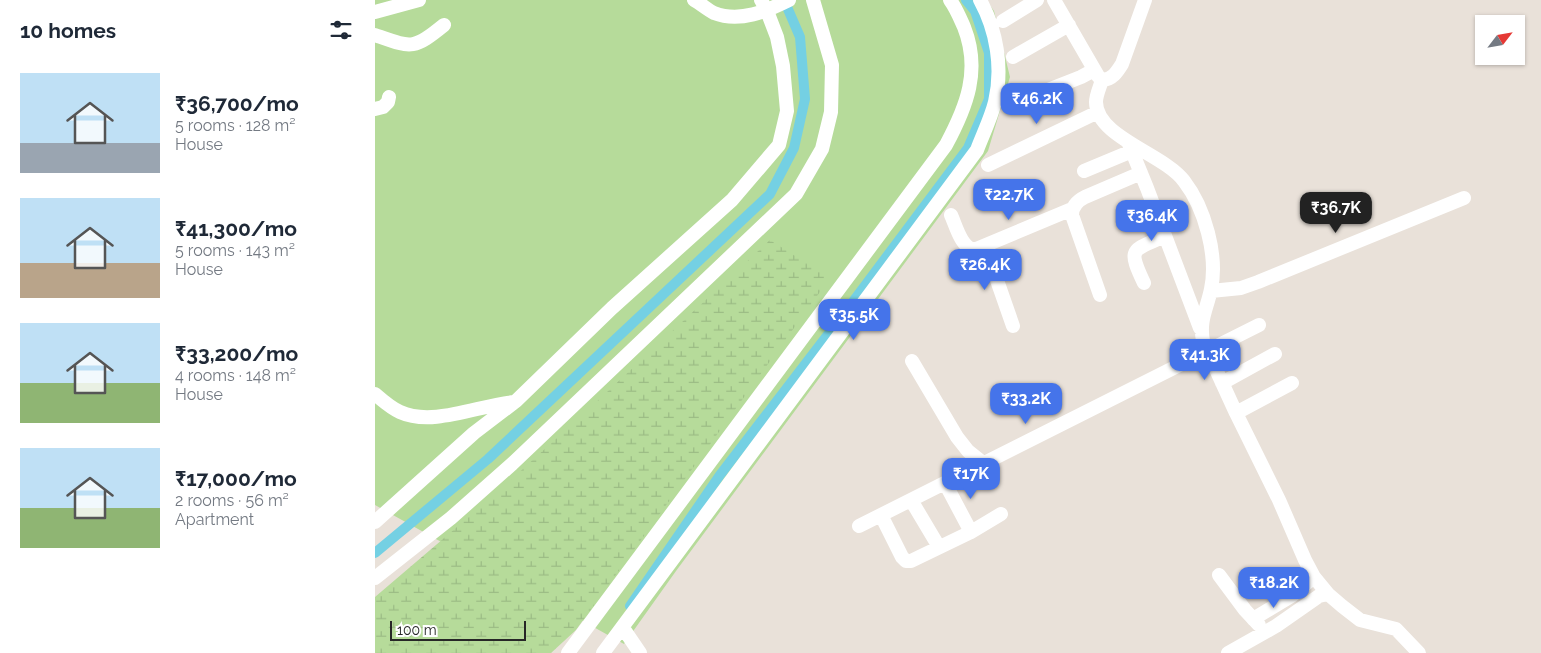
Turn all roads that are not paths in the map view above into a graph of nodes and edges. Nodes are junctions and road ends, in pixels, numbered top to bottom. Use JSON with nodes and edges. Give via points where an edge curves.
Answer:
{"nodes":[{"id":1,"x":419,"y":0,"type":"edge"},
{"id":2,"x":695,"y":0,"type":"edge"},
{"id":3,"x":789,"y":0,"type":"edge"},
{"id":4,"x":813,"y":0,"type":"edge"},
{"id":5,"x":950,"y":0,"type":"edge"},
{"id":6,"x":980,"y":0,"type":"edge"},
{"id":7,"x":1037,"y":0,"type":"edge"},
{"id":8,"x":1145,"y":0,"type":"edge"},
{"id":9,"x":1059,"y":2,"type":"edge"},
{"id":10,"x":767,"y":6,"type":"edge"},
{"id":11,"x":375,"y":12,"type":"edge"},
{"id":12,"x":1003,"y":21,"type":"dead end"},
{"id":13,"x":444,"y":25,"type":"dead end"},
{"id":14,"x":1069,"y":25,"type":"junction"},
{"id":15,"x":375,"y":36,"type":"edge"},
{"id":16,"x":1013,"y":57,"type":"dead end"},
{"id":17,"x":1098,"y":75,"type":"junction"},
{"id":18,"x":389,"y":97,"type":"dead end"},
{"id":19,"x":1025,"y":99,"type":"dead end"},
{"id":20,"x":375,"y":109,"type":"edge"},
{"id":21,"x":1098,"y":112,"type":"junction"},
{"id":22,"x":1130,"y":147,"type":"junction"},
{"id":23,"x":988,"y":165,"type":"dead end"},
{"id":24,"x":1084,"y":171,"type":"dead end"},
{"id":25,"x":1141,"y":173,"type":"junction"},
{"id":26,"x":1464,"y":198,"type":"dead end"},
{"id":27,"x":1072,"y":210,"type":"junction"},
{"id":28,"x":951,"y":215,"type":"dead end"},
{"id":29,"x":1165,"y":236,"type":"junction"},
{"id":30,"x":985,"y":246,"type":"junction"},
{"id":31,"x":1144,"y":283,"type":"dead end"},
{"id":32,"x":1211,"y":291,"type":"junction"},
{"id":33,"x":1100,"y":296,"type":"dead end"},
{"id":34,"x":1259,"y":325,"type":"dead end"},
{"id":35,"x":1013,"y":326,"type":"dead end"},
{"id":36,"x":1201,"y":328,"type":"junction"},
{"id":37,"x":1207,"y":351,"type":"junction"},
{"id":38,"x":1275,"y":354,"type":"dead end"},
{"id":39,"x":912,"y":361,"type":"dead end"},
{"id":40,"x":1222,"y":383,"type":"junction"},
{"id":41,"x":1292,"y":383,"type":"dead end"},
{"id":42,"x":375,"y":394,"type":"edge"},
{"id":43,"x":516,"y":401,"type":"junction"},
{"id":44,"x":1236,"y":413,"type":"junction"},
{"id":45,"x":983,"y":464,"type":"junction"},
{"id":46,"x":945,"y":483,"type":"junction"},
{"id":47,"x":911,"y":500,"type":"junction"},
{"id":48,"x":1001,"y":514,"type":"dead end"},
{"id":49,"x":881,"y":515,"type":"junction"},
{"id":50,"x":375,"y":522,"type":"edge"},
{"id":51,"x":859,"y":526,"type":"dead end"},
{"id":52,"x":971,"y":532,"type":"junction"},
{"id":53,"x":939,"y":547,"type":"junction"},
{"id":54,"x":1219,"y":575,"type":"dead end"},
{"id":55,"x":1314,"y":577,"type":"junction"},
{"id":56,"x":375,"y":578,"type":"edge"},
{"id":57,"x":1328,"y":594,"type":"junction"},
{"id":58,"x":1253,"y":619,"type":"junction"},
{"id":59,"x":623,"y":628,"type":"junction"},
{"id":60,"x":1266,"y":631,"type":"junction"},
{"id":61,"x":568,"y":653,"type":"edge"},
{"id":62,"x":603,"y":653,"type":"edge"},
{"id":63,"x":640,"y":653,"type":"edge"},
{"id":64,"x":1228,"y":653,"type":"edge"},
{"id":65,"x":1419,"y":653,"type":"edge"}],
"edges":[{"from":1,"to":11,"type":"street"},
{"from":2,"to":10,"type":"street","via":[[714,13],[731,17],[756,14]]},
{"from":3,"to":10,"type":"street"},
{"from":4,"to":56,"type":"street","via":[[832,65],[831,112],[822,149],[796,194],[512,464]]},
{"from":5,"to":61,"type":"street","via":[[969,40],[972,59],[969,92],[961,118],[946,145]]},
{"from":6,"to":59,"type":"street","via":[[998,53],[1000,72],[995,103],[977,150]]},
{"from":7,"to":12,"type":"street"},
{"from":8,"to":17,"type":"street","via":[[1116,74],[1108,80]]},
{"from":9,"to":14,"type":"street"},
{"from":10,"to":43,"type":"street","via":[[783,66],[787,111],[779,145],[732,200],[612,308]]},
{"from":13,"to":15,"type":"street","via":[[423,42],[413,45]]},
{"from":14,"to":16,"type":"street"},
{"from":14,"to":17,"type":"street"},
{"from":17,"to":19,"type":"street","via":[[1081,77]]},
{"from":17,"to":21,"type":"street"},
{"from":18,"to":20,"type":"street","via":[[383,107]]},
{"from":21,"to":22,"type":"street","via":[[1103,123]]},
{"from":21,"to":23,"type":"street"},
{"from":22,"to":24,"type":"street"},
{"from":22,"to":25,"type":"street"},
{"from":22,"to":32,"type":"street","via":[[1169,166],[1195,198],[1213,251]]},
{"from":25,"to":27,"type":"street","via":[[1079,200]]},
{"from":25,"to":29,"type":"street"},
{"from":26,"to":32,"type":"street","via":[[1258,282],[1241,288]]},
{"from":27,"to":30,"type":"street"},
{"from":27,"to":33,"type":"street","via":[[1071,216]]},
{"from":28,"to":30,"type":"street","via":[[967,247],[974,250]]},
{"from":29,"to":31,"type":"street","via":[[1135,252],[1135,264]]},
{"from":29,"to":36,"type":"street"},
{"from":30,"to":35,"type":"street"},
{"from":32,"to":36,"type":"street"},
{"from":34,"to":37,"type":"street"},
{"from":36,"to":37,"type":"street"},
{"from":37,"to":40,"type":"street"},
{"from":37,"to":45,"type":"street"},
{"from":38,"to":40,"type":"street"},
{"from":39,"to":45,"type":"street","via":[[957,437]]},
{"from":40,"to":44,"type":"street"},
{"from":41,"to":44,"type":"street"},
{"from":42,"to":43,"type":"street","via":[[400,412],[417,417],[440,416]]},
{"from":43,"to":50,"type":"street","via":[[474,432]]},
{"from":44,"to":55,"type":"street"},
{"from":45,"to":46,"type":"street"},
{"from":46,"to":47,"type":"street"},
{"from":46,"to":52,"type":"street"},
{"from":47,"to":49,"type":"street"},
{"from":47,"to":53,"type":"street"},
{"from":48,"to":52,"type":"street"},
{"from":49,"to":51,"type":"street"},
{"from":49,"to":53,"type":"street","via":[[906,561]]},
{"from":52,"to":53,"type":"street"},
{"from":54,"to":58,"type":"street"},
{"from":55,"to":57,"type":"street"},
{"from":55,"to":58,"type":"street","via":[[1293,595]]},
{"from":57,"to":60,"type":"street","via":[[1319,596]]},
{"from":57,"to":65,"type":"street","via":[[1360,620],[1396,629]]},
{"from":58,"to":60,"type":"street"},
{"from":59,"to":62,"type":"street"},
{"from":59,"to":63,"type":"street"},
{"from":60,"to":64,"type":"street"}]}
